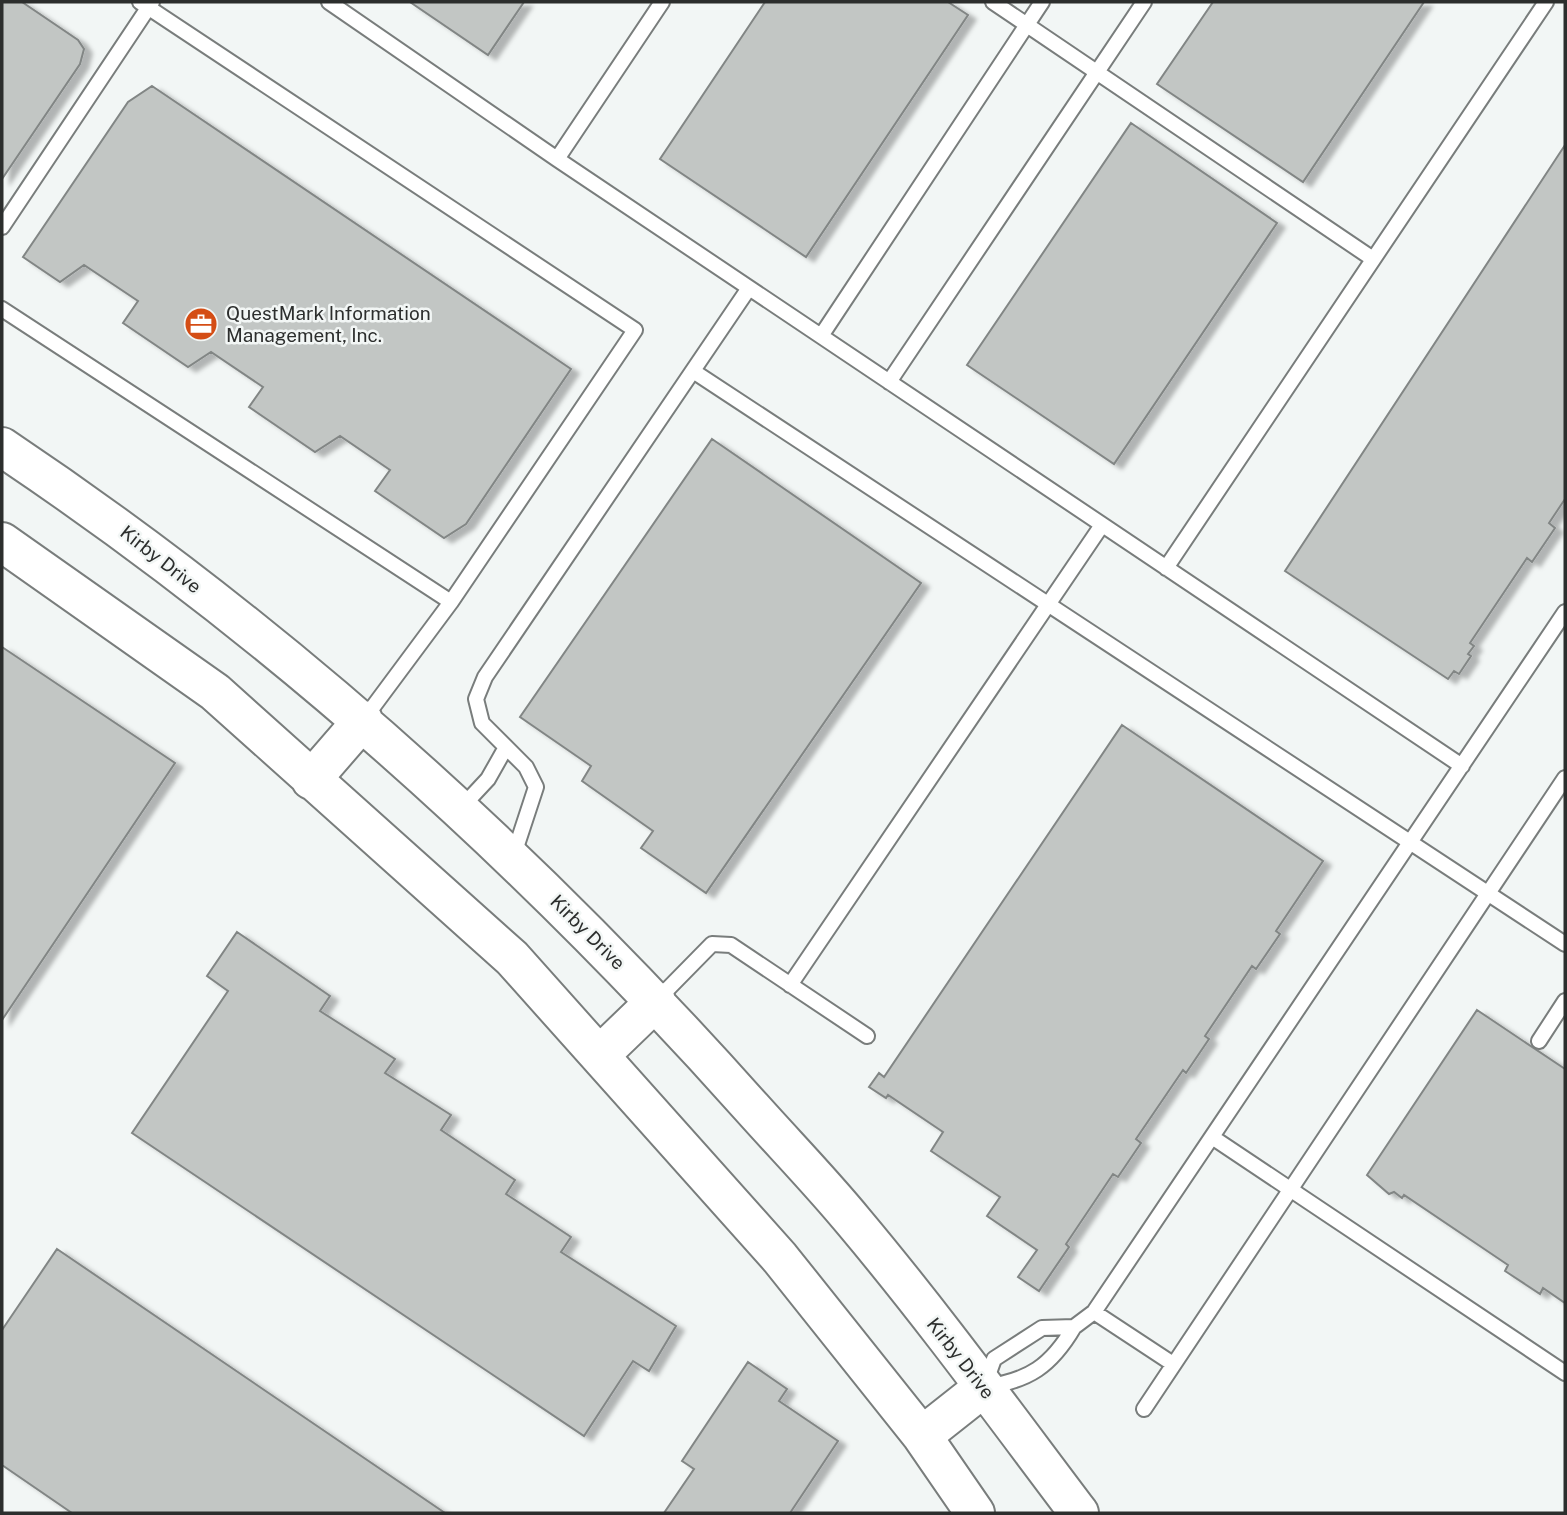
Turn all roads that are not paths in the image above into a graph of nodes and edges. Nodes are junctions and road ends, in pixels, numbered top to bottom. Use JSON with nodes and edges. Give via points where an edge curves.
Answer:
{"nodes":[{"id":1,"x":329,"y":2,"type":"edge"},
{"id":2,"x":662,"y":2,"type":"edge"},
{"id":3,"x":993,"y":2,"type":"edge"},
{"id":4,"x":1042,"y":2,"type":"edge"},
{"id":5,"x":1144,"y":2,"type":"edge"},
{"id":6,"x":1546,"y":2,"type":"edge"},
{"id":7,"x":147,"y":4,"type":"edge"},
{"id":8,"x":1027,"y":24,"type":"junction"},
{"id":9,"x":1098,"y":72,"type":"junction"},
{"id":10,"x":557,"y":159,"type":"junction"},
{"id":11,"x":2,"y":227,"type":"edge"},
{"id":12,"x":1373,"y":259,"type":"junction"},
{"id":13,"x":749,"y":288,"type":"junction"},
{"id":14,"x":2,"y":309,"type":"edge"},
{"id":15,"x":821,"y":337,"type":"junction"},
{"id":16,"x":693,"y":371,"type":"junction"},
{"id":17,"x":889,"y":382,"type":"junction"},
{"id":18,"x":2,"y":447,"type":"edge"},
{"id":19,"x":1102,"y":525,"type":"junction"},
{"id":20,"x":2,"y":542,"type":"edge"},
{"id":21,"x":1166,"y":568,"type":"junction"},
{"id":22,"x":451,"y":601,"type":"junction"},
{"id":23,"x":1048,"y":604,"type":"junction"},
{"id":24,"x":1565,"y":612,"type":"edge"},
{"id":25,"x":363,"y":720,"type":"junction"},
{"id":26,"x":505,"y":749,"type":"junction"},
{"id":27,"x":1462,"y":766,"type":"junction"},
{"id":28,"x":1565,"y":778,"type":"edge"},
{"id":29,"x":311,"y":779,"type":"junction"},
{"id":30,"x":460,"y":809,"type":"junction"},
{"id":31,"x":1410,"y":842,"type":"junction"},
{"id":32,"x":513,"y":857,"type":"junction"},
{"id":33,"x":1488,"y":893,"type":"junction"},
{"id":34,"x":1564,"y":941,"type":"edge"},
{"id":35,"x":790,"y":985,"type":"junction"},
{"id":36,"x":656,"y":1000,"type":"junction"},
{"id":37,"x":1565,"y":1000,"type":"edge"},
{"id":38,"x":867,"y":1035,"type":"dead end"},
{"id":39,"x":1539,"y":1041,"type":"dead end"},
{"id":40,"x":600,"y":1055,"type":"junction"},
{"id":41,"x":1212,"y":1137,"type":"junction"},
{"id":42,"x":1289,"y":1191,"type":"junction"},
{"id":43,"x":1094,"y":1312,"type":"junction"},
{"id":44,"x":1074,"y":1327,"type":"junction"},
{"id":45,"x":1174,"y":1364,"type":"junction"},
{"id":46,"x":1565,"y":1373,"type":"edge"},
{"id":47,"x":984,"y":1387,"type":"junction"},
{"id":48,"x":1144,"y":1409,"type":"dead end"},
{"id":49,"x":922,"y":1436,"type":"junction"},
{"id":50,"x":975,"y":1513,"type":"edge"},
{"id":51,"x":1079,"y":1513,"type":"edge"}],
"edges":[{"from":1,"to":10,"type":"lane"},
{"from":2,"to":10,"type":"lane"},
{"from":3,"to":8,"type":"lane"},
{"from":4,"to":8,"type":"lane"},
{"from":5,"to":9,"type":"lane"},
{"from":6,"to":12,"type":"lane"},
{"from":7,"to":11,"type":"lane"},
{"from":7,"to":22,"type":"lane","via":[[635,330]]},
{"from":8,"to":9,"type":"lane"},
{"from":8,"to":15,"type":"lane"},
{"from":9,"to":12,"type":"lane"},
{"from":9,"to":17,"type":"lane"},
{"from":10,"to":13,"type":"lane"},
{"from":12,"to":21,"type":"lane"},
{"from":13,"to":15,"type":"lane"},
{"from":13,"to":16,"type":"lane"},
{"from":14,"to":22,"type":"lane"},
{"from":15,"to":17,"type":"lane"},
{"from":16,"to":23,"type":"lane"},
{"from":16,"to":26,"type":"lane","via":[[485,677],[476,699],[482,723]]},
{"from":17,"to":19,"type":"lane"},
{"from":18,"to":25,"type":"main road","name":"Kirby Drive","via":[[112,520]]},
{"from":19,"to":21,"type":"lane"},
{"from":19,"to":23,"type":"lane"},
{"from":20,"to":29,"type":"main road","via":[[215,692]]},
{"from":21,"to":27,"type":"lane"},
{"from":22,"to":25,"type":"lane"},
{"from":23,"to":31,"type":"lane"},
{"from":23,"to":35,"type":"lane"},
{"from":24,"to":27,"type":"lane"},
{"from":25,"to":29,"type":"main road"},
{"from":25,"to":30,"type":"main road","name":"Kirby Drive"},
{"from":26,"to":30,"type":"lane","via":[[488,779]]},
{"from":26,"to":32,"type":"lane","via":[[526,767],[536,787]]},
{"from":27,"to":31,"type":"lane"},
{"from":28,"to":33,"type":"lane"},
{"from":29,"to":40,"type":"main road","via":[[512,958]]},
{"from":30,"to":32,"type":"main road","name":"Kirby Drive"},
{"from":31,"to":33,"type":"lane"},
{"from":31,"to":41,"type":"lane"},
{"from":32,"to":36,"type":"main road","name":"Kirby Drive"},
{"from":33,"to":34,"type":"lane"},
{"from":33,"to":42,"type":"lane"},
{"from":35,"to":36,"type":"lane","via":[[732,945],[712,944]]},
{"from":35,"to":38,"type":"lane"},
{"from":36,"to":40,"type":"main road"},
{"from":36,"to":47,"type":"main road","name":"Kirby Drive","via":[[854,1221]]},
{"from":37,"to":39,"type":"lane"},
{"from":40,"to":49,"type":"main road","via":[[780,1258]]},
{"from":41,"to":42,"type":"lane"},
{"from":41,"to":43,"type":"lane"},
{"from":42,"to":45,"type":"lane"},
{"from":42,"to":46,"type":"lane"},
{"from":43,"to":44,"type":"lane"},
{"from":43,"to":45,"type":"lane"},
{"from":44,"to":47,"type":"lane","via":[[1058,1354],[1017,1382]]},
{"from":44,"to":47,"type":"lane","via":[[1042,1328],[1003,1353],[994,1359]]},
{"from":45,"to":48,"type":"lane"},
{"from":47,"to":49,"type":"main road"},
{"from":47,"to":51,"type":"main road","name":"Kirby Drive"},
{"from":49,"to":50,"type":"main road"}]}
